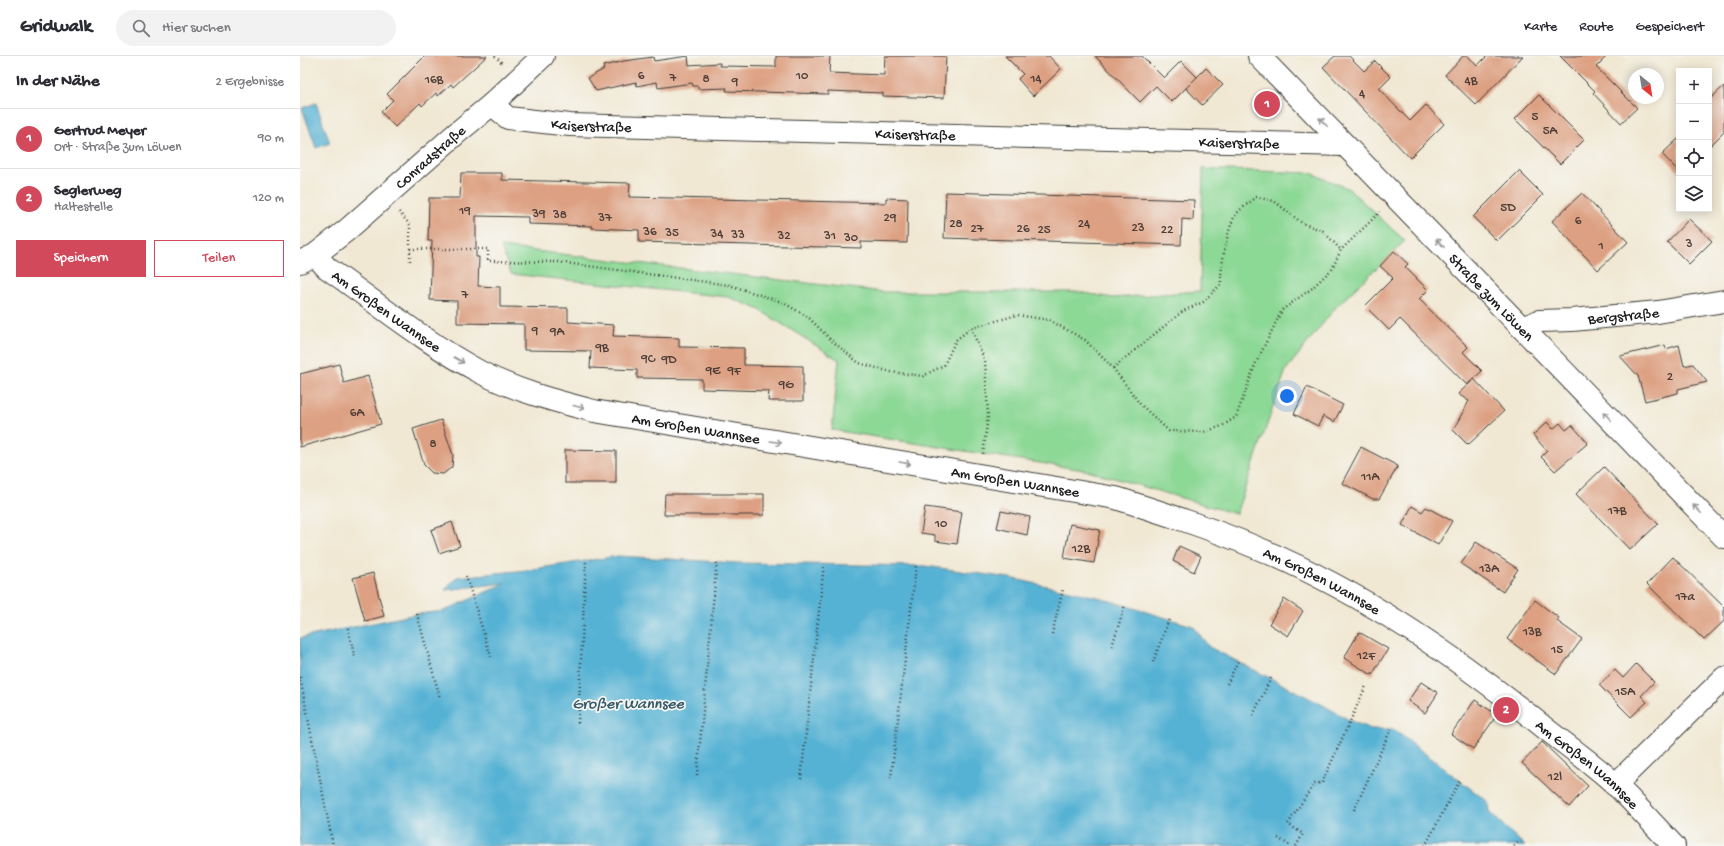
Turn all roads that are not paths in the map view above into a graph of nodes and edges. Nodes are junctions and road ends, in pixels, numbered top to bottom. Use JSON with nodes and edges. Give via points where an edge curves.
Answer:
{"nodes":[{"id":1,"x":543,"y":56,"type":"edge"},
{"id":2,"x":1259,"y":56,"type":"edge"},
{"id":3,"x":492,"y":104,"type":"junction"},
{"id":4,"x":1345,"y":145,"type":"junction"},
{"id":5,"x":307,"y":258,"type":"edge"},
{"id":6,"x":1724,"y":301,"type":"edge"},
{"id":7,"x":1522,"y":328,"type":"junction"},
{"id":8,"x":1724,"y":537,"type":"edge"},
{"id":9,"x":1724,"y":678,"type":"edge"},
{"id":10,"x":1615,"y":785,"type":"junction"},
{"id":11,"x":1674,"y":846,"type":"edge"}],
"edges":[{"from":1,"to":3,"type":"street","name":"Conradstraße"},
{"from":4,"to":2,"type":"street","name":"Straße zum Löwen","one_way":true},
{"from":3,"to":4,"type":"street","name":"Kaiserstraße","via":[[508,118],[570,126]]},
{"from":3,"to":5,"type":"street","name":"Conradstraße","via":[[347,230]]},
{"from":7,"to":4,"type":"street","name":"Straße zum Löwen","one_way":true},
{"from":5,"to":10,"type":"street","name":"Am Großen Wannsee","one_way":true,"via":[[327,268],[444,351],[481,372],[539,397],[594,411],[1116,498],[1188,521],[1256,548],[1329,582],[1402,623],[1502,693]]},
{"from":6,"to":7,"type":"street","name":"Bergstraße","via":[[1658,312],[1539,321]]},
{"from":8,"to":7,"type":"street","name":"Straße zum Löwen","one_way":true},
{"from":9,"to":10,"type":"street"},
{"from":10,"to":11,"type":"street","name":"Am Großen Wannsee"}]}
